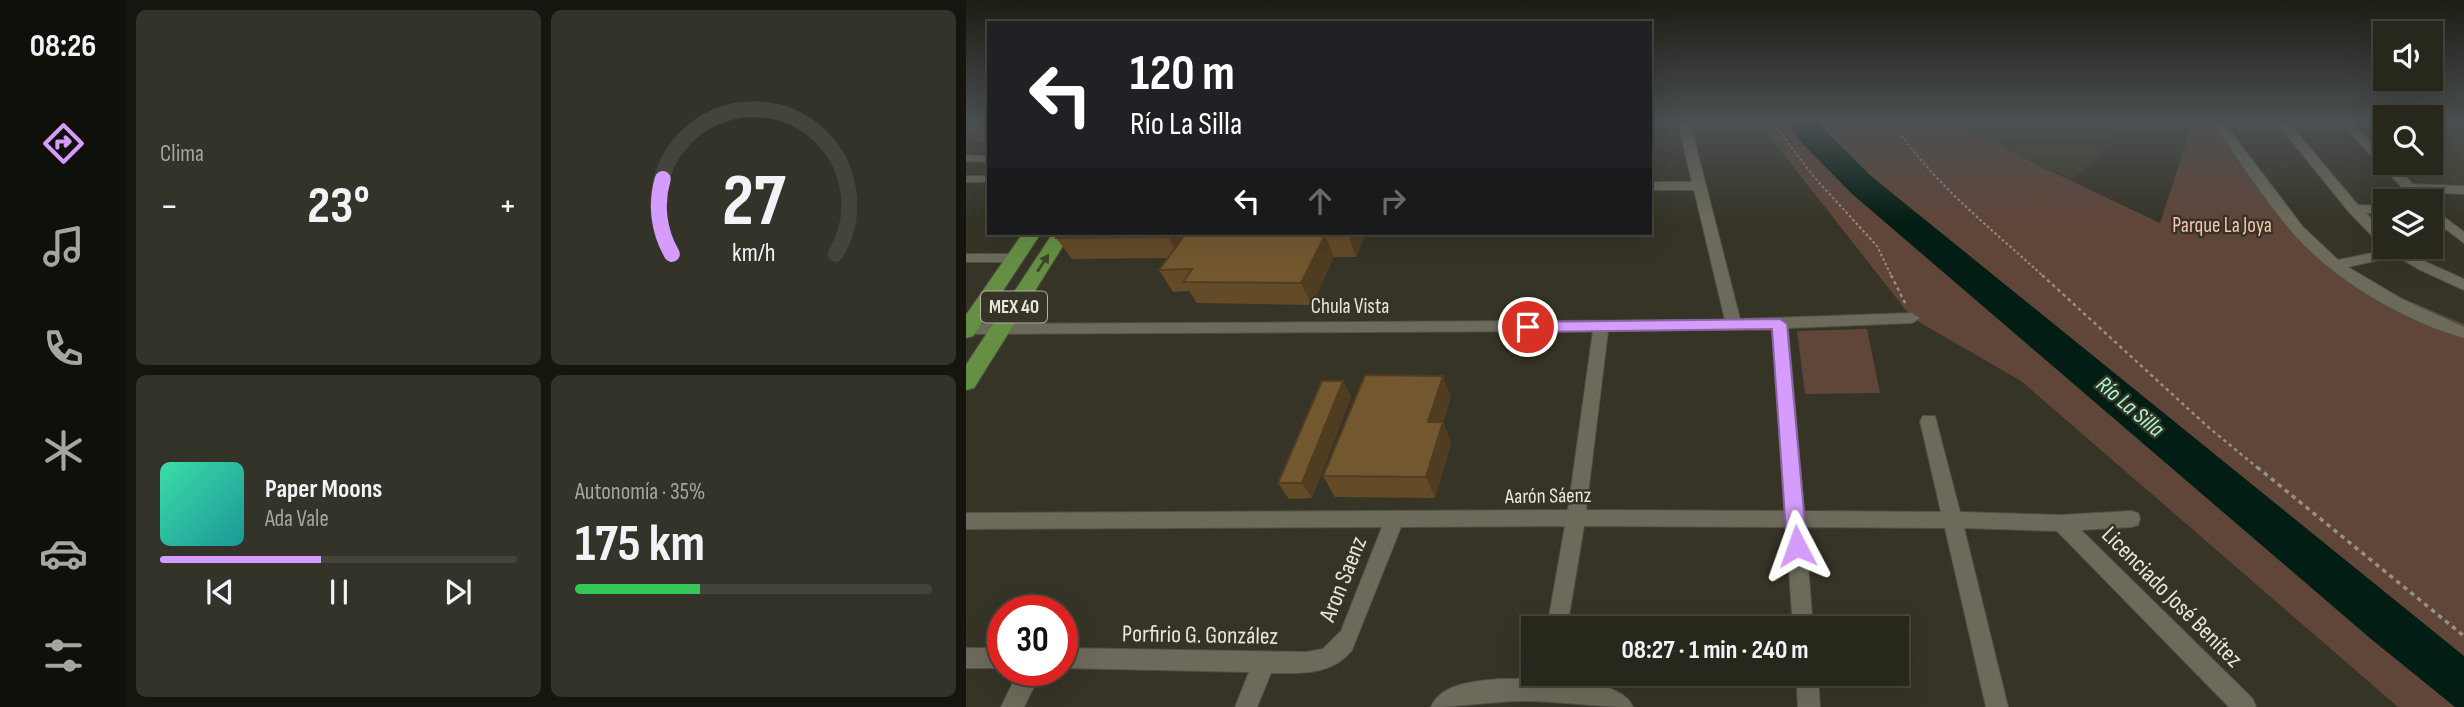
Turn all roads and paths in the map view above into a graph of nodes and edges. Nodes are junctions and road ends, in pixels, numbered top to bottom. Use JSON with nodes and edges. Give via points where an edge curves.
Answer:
{"nodes":[{"id":1,"x":1692,"y":156,"type":"edge"},
{"id":2,"x":1798,"y":156,"type":"edge"},
{"id":3,"x":1916,"y":156,"type":"edge"},
{"id":4,"x":2243,"y":156,"type":"edge"},
{"id":5,"x":2310,"y":156,"type":"edge"},
{"id":6,"x":2378,"y":156,"type":"edge"},
{"id":7,"x":966,"y":158,"type":"edge"},
{"id":8,"x":987,"y":159,"type":"edge"},
{"id":9,"x":966,"y":179,"type":"edge"},
{"id":10,"x":987,"y":179,"type":"edge"},
{"id":11,"x":1652,"y":186,"type":"edge"},
{"id":12,"x":1699,"y":186,"type":"junction"},
{"id":13,"x":2409,"y":188,"type":"joint"},
{"id":14,"x":2464,"y":190,"type":"edge"},
{"id":15,"x":2354,"y":209,"type":"junction"},
{"id":16,"x":2373,"y":210,"type":"edge"},
{"id":17,"x":2443,"y":222,"type":"edge"},
{"id":18,"x":2373,"y":229,"type":"edge"},
{"id":19,"x":1030,"y":235,"type":"edge"},
{"id":20,"x":1061,"y":235,"type":"edge"},
{"id":21,"x":2464,"y":239,"type":"edge"},
{"id":22,"x":2373,"y":255,"type":"edge"},
{"id":23,"x":966,"y":258,"type":"edge"},
{"id":24,"x":1014,"y":258,"type":"junction"},
{"id":25,"x":2414,"y":259,"type":"edge"},
{"id":26,"x":2334,"y":265,"type":"junction"},
{"id":27,"x":2464,"y":285,"type":"edge"},
{"id":28,"x":1912,"y":318,"type":"joint"},
{"id":29,"x":1780,"y":324,"type":"junction"},
{"id":30,"x":1734,"y":325,"type":"junction"},
{"id":31,"x":1601,"y":326,"type":"junction"},
{"id":32,"x":1000,"y":329,"type":"junction"},
{"id":33,"x":967,"y":330,"type":"edge"},
{"id":34,"x":2464,"y":333,"type":"edge"},
{"id":35,"x":966,"y":382,"type":"edge"},
{"id":36,"x":1929,"y":421,"type":"dead end"},
{"id":37,"x":1576,"y":518,"type":"junction"},
{"id":38,"x":1795,"y":519,"type":"junction"},
{"id":39,"x":2131,"y":519,"type":"dead end"},
{"id":40,"x":1955,"y":520,"type":"junction"},
{"id":41,"x":966,"y":521,"type":"edge"},
{"id":42,"x":1394,"y":521,"type":"junction"},
{"id":43,"x":2062,"y":523,"type":"junction"},
{"id":44,"x":1559,"y":616,"type":"edge"},
{"id":45,"x":1802,"y":616,"type":"edge"},
{"id":46,"x":2464,"y":636,"type":"edge"},
{"id":47,"x":1335,"y":654,"type":"joint"},
{"id":48,"x":966,"y":658,"type":"edge"},
{"id":49,"x":987,"y":658,"type":"edge"},
{"id":50,"x":1078,"y":659,"type":"edge"},
{"id":51,"x":1264,"y":663,"type":"junction"},
{"id":52,"x":1023,"y":686,"type":"edge"},
{"id":53,"x":1521,"y":686,"type":"edge"},
{"id":54,"x":1563,"y":686,"type":"edge"},
{"id":55,"x":1808,"y":686,"type":"edge"},
{"id":56,"x":1012,"y":707,"type":"edge"},
{"id":57,"x":1247,"y":707,"type":"edge"},
{"id":58,"x":1442,"y":707,"type":"edge"},
{"id":59,"x":1622,"y":707,"type":"edge"},
{"id":60,"x":1809,"y":707,"type":"edge"},
{"id":61,"x":1997,"y":707,"type":"edge"},
{"id":62,"x":2245,"y":707,"type":"edge"}],
"edges":[{"from":1,"to":12,"type":"street"},
{"from":2,"to":28,"type":"path","via":[[1877,246]]},
{"from":3,"to":46,"type":"path","via":[[1945,190],[2207,425]]},
{"from":4,"to":26,"type":"street","via":[[2296,228]]},
{"from":5,"to":15,"type":"street"},
{"from":6,"to":13,"type":"street"},
{"from":7,"to":8,"type":"lane"},
{"from":9,"to":10,"type":"lane"},
{"from":11,"to":12,"type":"street"},
{"from":12,"to":30,"type":"street"},
{"from":13,"to":14,"type":"street"},
{"from":15,"to":16,"type":"street"},
{"from":15,"to":18,"type":"street"},
{"from":17,"to":21,"type":"street"},
{"from":19,"to":24,"type":"main road","number":"MEX 40"},
{"from":32,"to":20,"type":"main road","number":"MEX 40","one_way":true},
{"from":22,"to":26,"type":"street"},
{"from":23,"to":24,"type":"street"},
{"from":24,"to":33,"type":"main road","number":"MEX 40"},
{"from":25,"to":27,"type":"street"},
{"from":26,"to":34,"type":"street","via":[[2377,292]]},
{"from":28,"to":29,"type":"street"},
{"from":29,"to":30,"type":"street"},
{"from":29,"to":38,"type":"street"},
{"from":30,"to":31,"type":"street","name":"Chula Vista"},
{"from":31,"to":32,"type":"street","name":"Chula Vista"},
{"from":31,"to":37,"type":"street"},
{"from":32,"to":33,"type":"street","name":"Chula Vista"},
{"from":32,"to":35,"type":"main road","number":"MEX 40"},
{"from":36,"to":40,"type":"street"},
{"from":37,"to":38,"type":"street","name":"Aarón Sáenz"},
{"from":37,"to":42,"type":"street","name":"Aarón Sáenz"},
{"from":37,"to":44,"type":"street"},
{"from":38,"to":40,"type":"street","name":"Aarón Sáenz"},
{"from":38,"to":45,"type":"street"},
{"from":39,"to":43,"type":"street","name":"Aarón Sáenz"},
{"from":40,"to":43,"type":"street","name":"Aarón Sáenz"},
{"from":40,"to":61,"type":"street"},
{"from":41,"to":42,"type":"street","name":"Aarón Sáenz"},
{"from":42,"to":47,"type":"street","name":"Aron Saenz","via":[[1349,637]]},
{"from":43,"to":62,"type":"street","name":"Licenciado José Benítez"},
{"from":47,"to":51,"type":"street","name":"Porfirio G. González","via":[[1318,662]]},
{"from":48,"to":49,"type":"street"},
{"from":50,"to":51,"type":"street","name":"Porfirio G. González"},
{"from":51,"to":57,"type":"street"},
{"from":52,"to":56,"type":"street"},
{"from":53,"to":58,"type":"street","via":[[1478,692]]},
{"from":54,"to":59,"type":"street","via":[[1614,699]]},
{"from":55,"to":60,"type":"street"}]}
